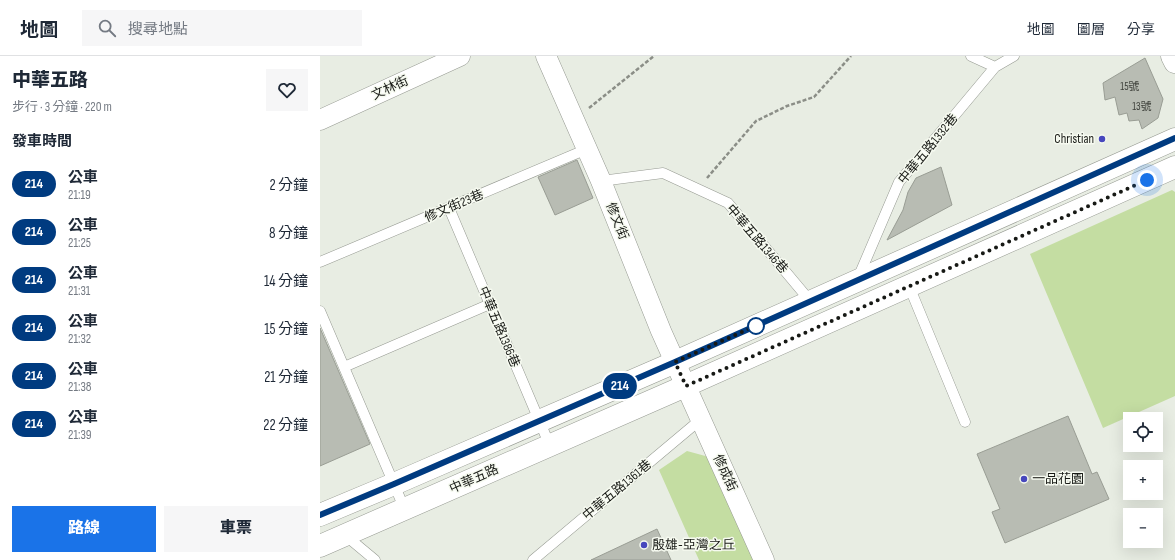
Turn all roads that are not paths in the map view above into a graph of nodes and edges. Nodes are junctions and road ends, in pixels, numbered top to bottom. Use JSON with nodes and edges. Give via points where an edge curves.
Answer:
{"nodes":[{"id":1,"x":460,"y":56,"type":"edge"},
{"id":2,"x":546,"y":56,"type":"edge"},
{"id":3,"x":971,"y":56,"type":"edge"},
{"id":4,"x":1014,"y":56,"type":"edge"},
{"id":5,"x":1172,"y":56,"type":"edge"},
{"id":6,"x":435,"y":61,"type":"edge"},
{"id":7,"x":1175,"y":62,"type":"edge"},
{"id":8,"x":995,"y":68,"type":"junction"},
{"id":9,"x":320,"y":120,"type":"edge"},
{"id":10,"x":1175,"y":138,"type":"edge"},
{"id":11,"x":587,"y":148,"type":"junction"},
{"id":12,"x":1175,"y":167,"type":"edge"},
{"id":13,"x":602,"y":181,"type":"junction"},
{"id":14,"x":449,"y":208,"type":"junction"},
{"id":15,"x":320,"y":262,"type":"edge"},
{"id":16,"x":857,"y":281,"type":"junction"},
{"id":17,"x":910,"y":286,"type":"junction"},
{"id":18,"x":811,"y":302,"type":"junction"},
{"id":19,"x":490,"y":304,"type":"junction"},
{"id":20,"x":320,"y":311,"type":"edge"},
{"id":21,"x":675,"y":362,"type":"junction"},
{"id":22,"x":344,"y":367,"type":"junction"},
{"id":23,"x":686,"y":386,"type":"junction"},
{"id":24,"x":700,"y":420,"type":"junction"},
{"id":25,"x":540,"y":421,"type":"junction"},
{"id":26,"x":965,"y":422,"type":"dead end"},
{"id":27,"x":550,"y":446,"type":"junction"},
{"id":28,"x":394,"y":484,"type":"junction"},
{"id":29,"x":405,"y":510,"type":"junction"},
{"id":30,"x":320,"y":515,"type":"edge"},
{"id":31,"x":345,"y":535,"type":"junction"},
{"id":32,"x":320,"y":546,"type":"edge"},
{"id":33,"x":375,"y":560,"type":"edge"},
{"id":34,"x":533,"y":560,"type":"edge"},
{"id":35,"x":764,"y":560,"type":"edge"}],
"edges":[{"from":1,"to":6,"type":"street","name":"文林街"},
{"from":2,"to":11,"type":"street","name":"修文街"},
{"from":3,"to":8,"type":"lane"},
{"from":4,"to":8,"type":"lane","name":"中華五路1332巷"},
{"from":5,"to":7,"type":"main road"},
{"from":6,"to":9,"type":"street","name":"文林街"},
{"from":8,"to":16,"type":"lane","name":"中華五路1332巷","via":[[899,182]]},
{"from":10,"to":16,"type":"main road","name":"中華五路"},
{"from":11,"to":13,"type":"street","name":"修文街"},
{"from":11,"to":14,"type":"lane","name":"修文街23巷"},
{"from":12,"to":17,"type":"main road","name":"中華五路"},
{"from":13,"to":18,"type":"lane","name":"中華五路1346巷","via":[[664,173],[728,203]]},
{"from":13,"to":21,"type":"street","name":"修文街"},
{"from":14,"to":15,"type":"lane","name":"修文街23巷"},
{"from":14,"to":19,"type":"lane","name":"中華五路1386巷"},
{"from":16,"to":18,"type":"main road","name":"中華五路"},
{"from":17,"to":23,"type":"main road","name":"中華五路"},
{"from":17,"to":26,"type":"lane"},
{"from":18,"to":21,"type":"main road","name":"中華五路"},
{"from":19,"to":22,"type":"lane"},
{"from":19,"to":25,"type":"lane","name":"中華五路1386巷"},
{"from":20,"to":22,"type":"lane"},
{"from":21,"to":23,"type":"street","name":"修文街"},
{"from":21,"to":25,"type":"main road","name":"中華五路"},
{"from":22,"to":28,"type":"lane"},
{"from":23,"to":24,"type":"street","name":"修成街"},
{"from":23,"to":27,"type":"main road","name":"中華五路"},
{"from":24,"to":34,"type":"lane","name":"中華五路1361巷"},
{"from":24,"to":35,"type":"street","name":"修成街"},
{"from":25,"to":27,"type":"lane","name":"中華五路1386巷"},
{"from":25,"to":28,"type":"main road","name":"中華五路"},
{"from":27,"to":29,"type":"main road","name":"中華五路"},
{"from":28,"to":29,"type":"lane"},
{"from":28,"to":30,"type":"main road","name":"中華五路"},
{"from":29,"to":31,"type":"main road","name":"中華五路"},
{"from":31,"to":32,"type":"main road","name":"中華五路"},
{"from":31,"to":33,"type":"lane"}]}
